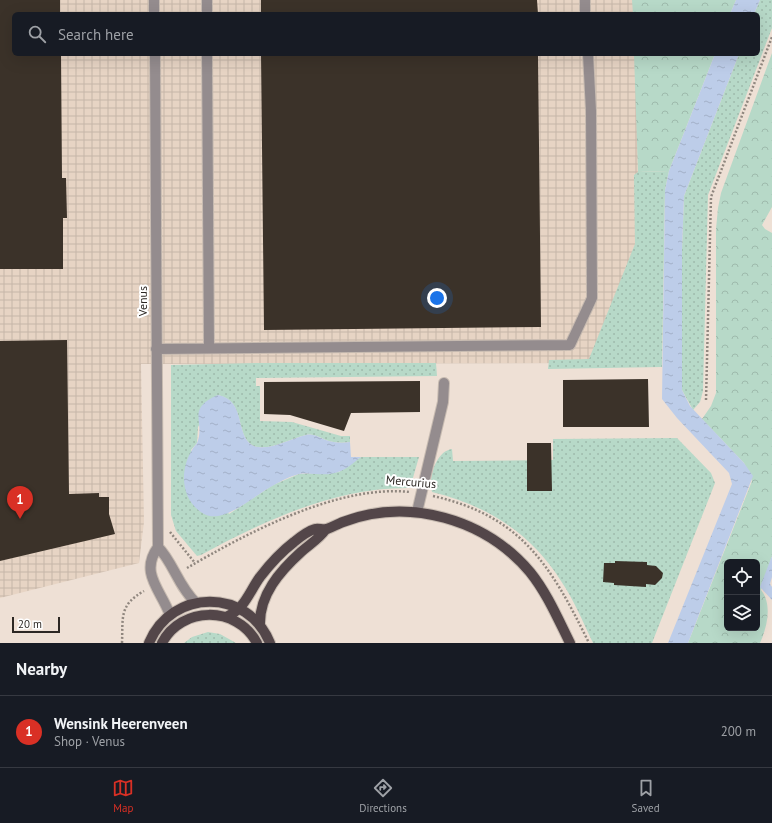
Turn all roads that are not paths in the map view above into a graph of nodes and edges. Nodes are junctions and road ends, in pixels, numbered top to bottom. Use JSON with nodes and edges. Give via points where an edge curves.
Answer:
{"nodes":[{"id":1,"x":154,"y":0,"type":"edge"},
{"id":2,"x":207,"y":0,"type":"edge"},
{"id":3,"x":584,"y":0,"type":"edge"},
{"id":4,"x":154,"y":12,"type":"edge"},
{"id":5,"x":207,"y":12,"type":"edge"},
{"id":6,"x":585,"y":12,"type":"edge"},
{"id":7,"x":155,"y":56,"type":"edge"},
{"id":8,"x":207,"y":56,"type":"edge"},
{"id":9,"x":588,"y":56,"type":"edge"},
{"id":10,"x":209,"y":348,"type":"junction"},
{"id":11,"x":156,"y":349,"type":"junction"},
{"id":12,"x":444,"y":383,"type":"dead end"},
{"id":13,"x":417,"y":512,"type":"junction"},
{"id":14,"x":326,"y":529,"type":"junction"},
{"id":15,"x":158,"y":547,"type":"junction"},
{"id":16,"x":196,"y":603,"type":"junction"},
{"id":17,"x":240,"y":610,"type":"junction"},
{"id":18,"x":170,"y":614,"type":"junction"},
{"id":19,"x":226,"y":617,"type":"junction"},
{"id":20,"x":260,"y":625,"type":"junction"},
{"id":21,"x":175,"y":626,"type":"junction"},
{"id":22,"x":149,"y":643,"type":"edge"},
{"id":23,"x":162,"y":643,"type":"edge"},
{"id":24,"x":257,"y":643,"type":"edge"},
{"id":25,"x":270,"y":643,"type":"edge"},
{"id":26,"x":570,"y":643,"type":"edge"}],
"edges":[{"from":1,"to":4,"type":"street"},
{"from":2,"to":5,"type":"street"},
{"from":3,"to":6,"type":"street"},
{"from":7,"to":11,"type":"street","name":"Venus"},
{"from":8,"to":10,"type":"street"},
{"from":9,"to":10,"type":"street","via":[[592,111],[592,298],[570,345]]},
{"from":10,"to":11,"type":"street"},
{"from":11,"to":15,"type":"street","name":"Venus"},
{"from":12,"to":13,"type":"street","via":[[443,402]]},
{"from":13,"to":14,"type":"main road","via":[[369,514]]},
{"from":13,"to":26,"type":"main road","via":[[452,519],[470,526],[513,554],[543,590]]},
{"from":14,"to":17,"type":"main road","via":[[314,529],[284,551],[260,577]]},
{"from":14,"to":20,"type":"main road","via":[[319,539],[290,563],[272,584],[262,606]]},
{"from":15,"to":16,"type":"street","via":[[165,554],[183,588]]},
{"from":15,"to":18,"type":"street","name":"Venus","via":[[151,557],[150,572]]},
{"from":16,"to":17,"type":"main road","via":[[217,602]]},
{"from":16,"to":18,"type":"main road"},
{"from":17,"to":19,"type":"main road"},
{"from":17,"to":20,"type":"main road","via":[[249,614]]},
{"from":18,"to":21,"type":"main road"},
{"from":18,"to":22,"type":"main road","via":[[156,629]]},
{"from":19,"to":21,"type":"main road","via":[[203,614]]},
{"from":19,"to":24,"type":"main road","via":[[243,626]]},
{"from":20,"to":25,"type":"main road"},
{"from":21,"to":23,"type":"main road"}]}
